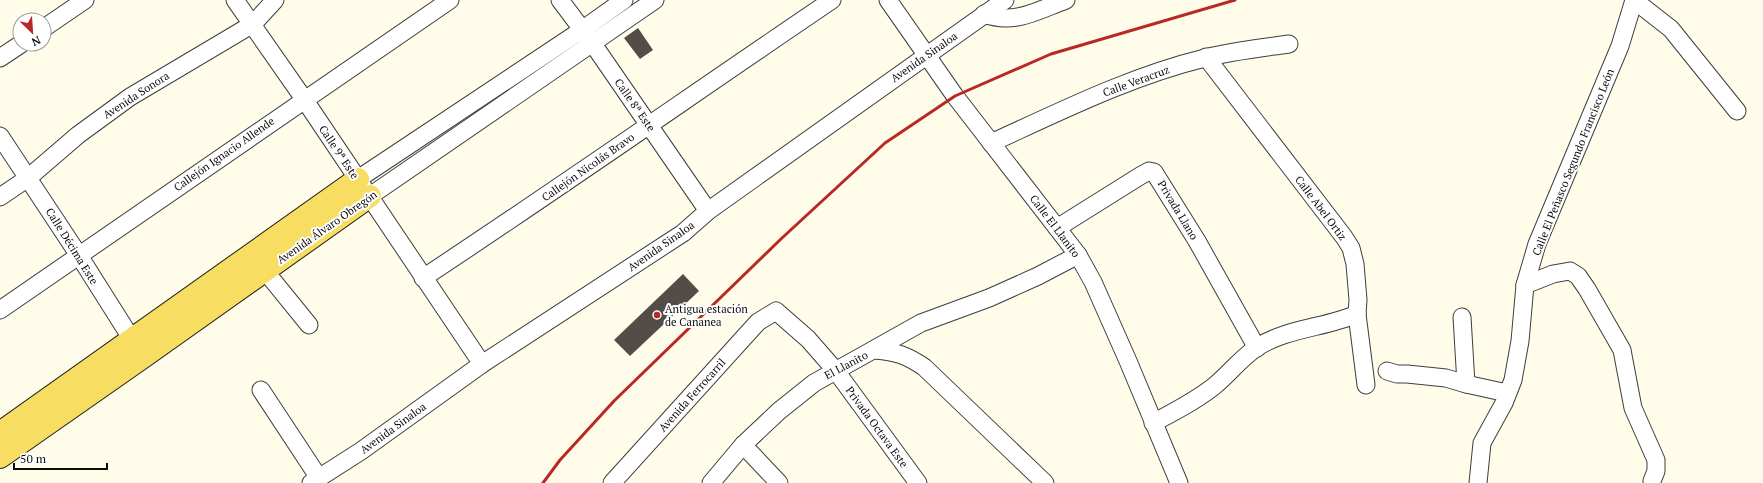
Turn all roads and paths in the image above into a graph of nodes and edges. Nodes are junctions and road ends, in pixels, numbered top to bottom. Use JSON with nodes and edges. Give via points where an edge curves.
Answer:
{"nodes":[{"id":1,"x":85,"y":0,"type":"edge"},
{"id":2,"x":235,"y":0,"type":"edge"},
{"id":3,"x":275,"y":0,"type":"edge"},
{"id":4,"x":450,"y":0,"type":"edge"},
{"id":5,"x":560,"y":0,"type":"edge"},
{"id":6,"x":624,"y":0,"type":"edge"},
{"id":7,"x":655,"y":0,"type":"edge"},
{"id":8,"x":832,"y":0,"type":"edge"},
{"id":9,"x":888,"y":0,"type":"edge"},
{"id":10,"x":1005,"y":0,"type":"edge"},
{"id":11,"x":1066,"y":0,"type":"edge"},
{"id":12,"x":1634,"y":0,"type":"edge"},
{"id":13,"x":984,"y":14,"type":"junction"},
{"id":14,"x":52,"y":23,"type":"edge"},
{"id":15,"x":252,"y":24,"type":"junction"},
{"id":16,"x":582,"y":30,"type":"junction"},
{"id":17,"x":593,"y":44,"type":"junction"},
{"id":18,"x":1289,"y":44,"type":"dead end"},
{"id":19,"x":12,"y":50,"type":"edge"},
{"id":20,"x":925,"y":55,"type":"junction"},
{"id":21,"x":0,"y":58,"type":"edge"},
{"id":22,"x":1206,"y":58,"type":"junction"},
{"id":23,"x":304,"y":99,"type":"junction"},
{"id":24,"x":1737,"y":111,"type":"dead end"},
{"id":25,"x":648,"y":124,"type":"junction"},
{"id":26,"x":0,"y":136,"type":"edge"},
{"id":27,"x":992,"y":143,"type":"junction"},
{"id":28,"x":28,"y":178,"type":"junction"},
{"id":29,"x":364,"y":188,"type":"junction"},
{"id":30,"x":0,"y":197,"type":"edge"},
{"id":31,"x":708,"y":211,"type":"junction"},
{"id":32,"x":1057,"y":228,"type":"junction"},
{"id":33,"x":78,"y":254,"type":"junction"},
{"id":34,"x":1078,"y":255,"type":"junction"},
{"id":35,"x":258,"y":263,"type":"junction"},
{"id":36,"x":423,"y":278,"type":"junction"},
{"id":37,"x":1525,"y":285,"type":"junction"},
{"id":38,"x":0,"y":310,"type":"edge"},
{"id":39,"x":776,"y":312,"type":"joint"},
{"id":40,"x":1357,"y":314,"type":"junction"},
{"id":41,"x":1462,"y":317,"type":"dead end"},
{"id":42,"x":309,"y":325,"type":"dead end"},
{"id":43,"x":1257,"y":348,"type":"junction"},
{"id":44,"x":138,"y":349,"type":"junction"},
{"id":45,"x":875,"y":350,"type":"junction"},
{"id":46,"x":482,"y":364,"type":"junction"},
{"id":47,"x":836,"y":371,"type":"junction"},
{"id":48,"x":1387,"y":372,"type":"dead end"},
{"id":49,"x":1466,"y":384,"type":"junction"},
{"id":50,"x":1366,"y":386,"type":"dead end"},
{"id":51,"x":261,"y":390,"type":"dead end"},
{"id":52,"x":1507,"y":393,"type":"junction"},
{"id":53,"x":1154,"y":423,"type":"junction"},
{"id":54,"x":0,"y":433,"type":"edge"},
{"id":55,"x":743,"y":445,"type":"junction"},
{"id":56,"x":361,"y":451,"type":"junction"},
{"id":57,"x":0,"y":457,"type":"edge"},
{"id":58,"x":1479,"y":466,"type":"junction"},
{"id":59,"x":315,"y":481,"type":"edge"},
{"id":60,"x":1652,"y":481,"type":"dead end"},
{"id":61,"x":335,"y":483,"type":"edge"},
{"id":62,"x":612,"y":483,"type":"edge"},
{"id":63,"x":710,"y":483,"type":"edge"},
{"id":64,"x":779,"y":483,"type":"edge"},
{"id":65,"x":918,"y":483,"type":"edge"},
{"id":66,"x":1045,"y":483,"type":"edge"},
{"id":67,"x":1179,"y":483,"type":"edge"},
{"id":68,"x":1470,"y":483,"type":"edge"},
{"id":69,"x":1478,"y":483,"type":"edge"}],
"edges":[{"from":1,"to":14,"type":"street"},
{"from":2,"to":15,"type":"street","name":"Calle 9ª Este"},
{"from":3,"to":15,"type":"street","name":"Avenida Sonora"},
{"from":4,"to":23,"type":"street","name":"Callejón Ignacio Allende"},
{"from":5,"to":16,"type":"street","name":"Calle 8ª Este"},
{"from":6,"to":16,"type":"street","name":"Avenida Álvaro Obregón"},
{"from":7,"to":17,"type":"street","name":"Avenida Álvaro Obregón"},
{"from":8,"to":25,"type":"street","name":"Callejón Nicolás Bravo"},
{"from":9,"to":20,"type":"street","name":"Calle El Llanito"},
{"from":10,"to":13,"type":"street","name":"Avenida Sinaloa"},
{"from":11,"to":13,"type":"street","via":[[1012,19],[997,19]]},
{"from":12,"to":24,"type":"street","via":[[1671,29]]},
{"from":12,"to":37,"type":"street","name":"Calle El Peñasco Segundo Francisco León","via":[[1620,46],[1537,244]]},
{"from":13,"to":20,"type":"street","name":"Avenida Sinaloa"},
{"from":15,"to":23,"type":"street","name":"Calle 9ª Este"},
{"from":15,"to":28,"type":"street","name":"Avenida Sonora","via":[[130,97],[78,135]]},
{"from":16,"to":17,"type":"street","name":"Calle 8ª Este"},
{"from":16,"to":29,"type":"street","name":"Avenida Álvaro Obregón"},
{"from":17,"to":25,"type":"street","name":"Calle 8ª Este"},
{"from":17,"to":29,"type":"street","name":"Avenida Álvaro Obregón"},
{"from":18,"to":22,"type":"street","name":"Calle Veracruz"},
{"from":19,"to":21,"type":"street"},
{"from":20,"to":27,"type":"street","name":"Calle El Llanito"},
{"from":20,"to":31,"type":"street","name":"Avenida Sinaloa"},
{"from":22,"to":27,"type":"street","name":"Calle Veracruz","via":[[1153,73],[1084,100]]},
{"from":22,"to":40,"type":"street","name":"Calle Abel Ortiz","via":[[1351,248],[1355,264]]},
{"from":23,"to":29,"type":"street","name":"Calle 9ª Este"},
{"from":23,"to":33,"type":"street","name":"Callejón Ignacio Allende"},
{"from":25,"to":31,"type":"street","name":"Calle 8ª Este"},
{"from":25,"to":36,"type":"street","name":"Callejón Nicolás Bravo","via":[[525,211]]},
{"from":26,"to":28,"type":"street","name":"Calle Décima Este"},
{"from":27,"to":32,"type":"street","name":"Calle El Llanito"},
{"from":28,"to":30,"type":"street","name":"Avenida Sonora"},
{"from":28,"to":33,"type":"street","name":"Calle Décima Este"},
{"from":29,"to":35,"type":"main road","name":"Avenida Álvaro Obregón"},
{"from":29,"to":36,"type":"street","name":"Calle 9ª Este"},
{"from":31,"to":46,"type":"street","name":"Avenida Sinaloa","via":[[683,233]]},
{"from":32,"to":34,"type":"street","name":"Calle El Llanito"},
{"from":32,"to":43,"type":"street","name":"Privada Llano","via":[[1140,176],[1149,171],[1154,172],[1197,241]]},
{"from":33,"to":38,"type":"street","name":"Callejón Ignacio Allende"},
{"from":33,"to":44,"type":"street","name":"Calle Décima Este"},
{"from":34,"to":45,"type":"street","via":[[989,298],[921,323]]},
{"from":34,"to":53,"type":"street","name":"Calle El Llanito","via":[[1109,317]]},
{"from":35,"to":42,"type":"street"},
{"from":35,"to":44,"type":"main road","name":"Avenida Álvaro Obregón"},
{"from":36,"to":46,"type":"street","name":"Calle 9ª Este"},
{"from":37,"to":52,"type":"street","name":"Calle El Peñasco Segundo Francisco León","via":[[1520,341],[1513,380]]},
{"from":37,"to":60,"type":"street","via":[[1553,274],[1570,271],[1578,276],[1587,289],[1622,350],[1633,408],[1656,460],[1656,471]]},
{"from":39,"to":47,"type":"street","name":"Privada Octava Este","via":[[808,339]]},
{"from":39,"to":62,"type":"street","name":"Avenida Ferrocarril","via":[[758,322]]},
{"from":40,"to":43,"type":"street","via":[[1305,328]]},
{"from":40,"to":50,"type":"street","name":"Calle Abel Ortiz"},
{"from":41,"to":49,"type":"street"},
{"from":43,"to":53,"type":"street","via":[[1213,387]]},
{"from":44,"to":54,"type":"main road","name":"Avenida Álvaro Obregón"},
{"from":44,"to":57,"type":"main road","name":"Avenida Álvaro Obregón"},
{"from":45,"to":47,"type":"street","name":"El Llanito"},
{"from":45,"to":66,"type":"street","name":"El Llanito","via":[[908,356],[924,367]]},
{"from":46,"to":56,"type":"street","name":"Avenida Sinaloa"},
{"from":47,"to":55,"type":"street","name":"El Llanito","via":[[814,383]]},
{"from":47,"to":65,"type":"street","name":"Privada Octava Este"},
{"from":48,"to":49,"type":"street","via":[[1446,378]]},
{"from":49,"to":52,"type":"street"},
{"from":51,"to":59,"type":"street"},
{"from":52,"to":58,"type":"street","name":"Calle El Peñasco Segundo Francisco León","via":[[1482,443]]},
{"from":53,"to":67,"type":"street","name":"Calle El Llanito"},
{"from":55,"to":63,"type":"street","name":"El Llanito"},
{"from":55,"to":64,"type":"street"},
{"from":56,"to":59,"type":"street","name":"Avenida Sinaloa"},
{"from":56,"to":61,"type":"street"},
{"from":58,"to":68,"type":"street","name":"Calle El Peñasco Segundo Francisco León"},
{"from":58,"to":69,"type":"street"}]}
